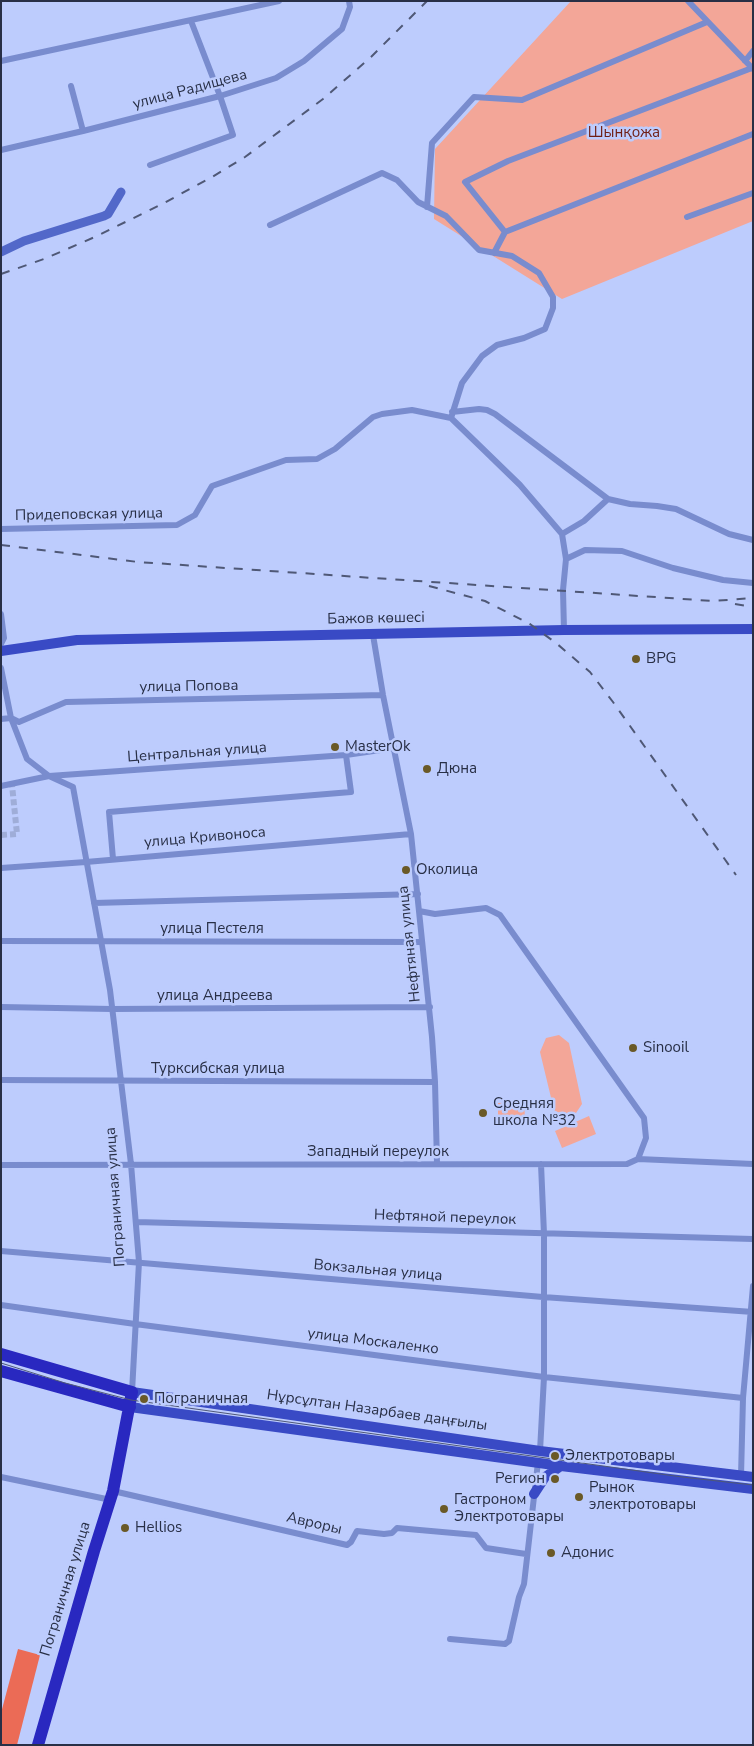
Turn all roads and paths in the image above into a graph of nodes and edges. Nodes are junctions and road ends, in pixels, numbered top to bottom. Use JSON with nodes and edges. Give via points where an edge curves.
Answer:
{"nodes":[{"id":1,"x":279,"y":1,"type":"edge"},
{"id":2,"x":349,"y":1,"type":"edge"},
{"id":3,"x":688,"y":1,"type":"edge"},
{"id":4,"x":191,"y":21,"type":"junction"},
{"id":5,"x":706,"y":22,"type":"junction"},
{"id":6,"x":753,"y":51,"type":"edge"},
{"id":7,"x":1,"y":61,"type":"edge"},
{"id":8,"x":745,"y":61,"type":"junction"},
{"id":9,"x":752,"y":68,"type":"edge"},
{"id":10,"x":71,"y":86,"type":"dead end"},
{"id":11,"x":220,"y":96,"type":"junction"},
{"id":12,"x":83,"y":131,"type":"junction"},
{"id":13,"x":753,"y":134,"type":"edge"},
{"id":14,"x":1,"y":150,"type":"edge"},
{"id":15,"x":150,"y":165,"type":"dead end"},
{"id":16,"x":121,"y":192,"type":"dead end"},
{"id":17,"x":753,"y":193,"type":"edge"},
{"id":18,"x":427,"y":207,"type":"junction"},
{"id":19,"x":687,"y":216,"type":"dead end"},
{"id":20,"x":270,"y":225,"type":"dead end"},
{"id":21,"x":505,"y":232,"type":"junction"},
{"id":22,"x":1,"y":252,"type":"edge"},
{"id":23,"x":494,"y":253,"type":"junction"},
{"id":24,"x":452,"y":415,"type":"junction"},
{"id":25,"x":608,"y":499,"type":"junction"},
{"id":26,"x":1,"y":528,"type":"edge"},
{"id":27,"x":562,"y":534,"type":"junction"},
{"id":28,"x":753,"y":540,"type":"edge"},
{"id":29,"x":566,"y":559,"type":"junction"},
{"id":30,"x":753,"y":583,"type":"edge"},
{"id":31,"x":1,"y":614,"type":"edge"},
{"id":32,"x":753,"y":629,"type":"edge"},
{"id":33,"x":564,"y":630,"type":"junction"},
{"id":34,"x":373,"y":635,"type":"junction"},
{"id":35,"x":1,"y":644,"type":"edge"},
{"id":36,"x":1,"y":651,"type":"edge"},
{"id":37,"x":1,"y":668,"type":"edge"},
{"id":38,"x":383,"y":695,"type":"junction"},
{"id":39,"x":11,"y":718,"type":"junction"},
{"id":40,"x":1,"y":719,"type":"edge"},
{"id":41,"x":394,"y":748,"type":"junction"},
{"id":42,"x":346,"y":754,"type":"junction"},
{"id":43,"x":49,"y":776,"type":"junction"},
{"id":44,"x":1,"y":786,"type":"edge"},
{"id":45,"x":411,"y":834,"type":"junction"},
{"id":46,"x":113,"y":858,"type":"junction"},
{"id":47,"x":86,"y":862,"type":"junction"},
{"id":48,"x":1,"y":868,"type":"edge"},
{"id":49,"x":418,"y":894,"type":"junction"},
{"id":50,"x":94,"y":902,"type":"junction"},
{"id":51,"x":419,"y":911,"type":"junction"},
{"id":52,"x":1,"y":941,"type":"edge"},
{"id":53,"x":100,"y":941,"type":"junction"},
{"id":54,"x":422,"y":942,"type":"junction"},
{"id":55,"x":1,"y":1007,"type":"edge"},
{"id":56,"x":430,"y":1007,"type":"junction"},
{"id":57,"x":112,"y":1009,"type":"junction"},
{"id":58,"x":1,"y":1080,"type":"edge"},
{"id":59,"x":122,"y":1081,"type":"junction"},
{"id":60,"x":435,"y":1082,"type":"junction"},
{"id":61,"x":638,"y":1159,"type":"junction"},
{"id":62,"x":131,"y":1164,"type":"junction"},
{"id":63,"x":437,"y":1164,"type":"junction"},
{"id":64,"x":540,"y":1164,"type":"junction"},
{"id":65,"x":753,"y":1164,"type":"edge"},
{"id":66,"x":1,"y":1165,"type":"edge"},
{"id":67,"x":136,"y":1222,"type":"junction"},
{"id":68,"x":544,"y":1234,"type":"junction"},
{"id":69,"x":753,"y":1239,"type":"edge"},
{"id":70,"x":1,"y":1252,"type":"edge"},
{"id":71,"x":139,"y":1262,"type":"junction"},
{"id":72,"x":753,"y":1286,"type":"edge"},
{"id":73,"x":543,"y":1297,"type":"junction"},
{"id":74,"x":1,"y":1305,"type":"edge"},
{"id":75,"x":751,"y":1311,"type":"edge"},
{"id":76,"x":135,"y":1324,"type":"junction"},
{"id":77,"x":1,"y":1354,"type":"edge"},
{"id":78,"x":1,"y":1370,"type":"edge"},
{"id":79,"x":544,"y":1377,"type":"junction"},
{"id":80,"x":132,"y":1392,"type":"junction"},
{"id":81,"x":743,"y":1398,"type":"junction"},
{"id":82,"x":130,"y":1407,"type":"junction"},
{"id":83,"x":540,"y":1450,"type":"junction"},
{"id":84,"x":538,"y":1462,"type":"junction"},
{"id":85,"x":562,"y":1466,"type":"junction"},
{"id":86,"x":741,"y":1476,"type":"junction"},
{"id":87,"x":1,"y":1477,"type":"edge"},
{"id":88,"x":753,"y":1478,"type":"edge"},
{"id":89,"x":753,"y":1489,"type":"edge"},
{"id":90,"x":534,"y":1494,"type":"junction"},
{"id":91,"x":112,"y":1496,"type":"junction"},
{"id":92,"x":526,"y":1554,"type":"junction"},
{"id":93,"x":450,"y":1639,"type":"dead end"},
{"id":94,"x":38,"y":1745,"type":"edge"}],
"edges":[{"from":1,"to":4,"type":"street"},
{"from":2,"to":11,"type":"street","name":"улица Радищева","via":[[342,29],[304,61],[276,78]]},
{"from":3,"to":5,"type":"street"},
{"from":4,"to":7,"type":"street"},
{"from":4,"to":11,"type":"street"},
{"from":5,"to":8,"type":"street"},
{"from":5,"to":18,"type":"street","via":[[522,100],[474,97],[432,143]]},
{"from":6,"to":8,"type":"street"},
{"from":8,"to":9,"type":"street"},
{"from":9,"to":21,"type":"street","via":[[508,162],[465,182]]},
{"from":10,"to":12,"type":"street"},
{"from":11,"to":12,"type":"street","name":"улица Радищева"},
{"from":11,"to":15,"type":"street","via":[[234,135]]},
{"from":12,"to":14,"type":"street","name":"улица Радищева"},
{"from":13,"to":21,"type":"street"},
{"from":16,"to":22,"type":"street","via":[[104,216],[24,240]]},
{"from":17,"to":19,"type":"street"},
{"from":18,"to":20,"type":"street","via":[[397,180],[382,173]]},
{"from":18,"to":23,"type":"street","via":[[446,216],[479,250]]},
{"from":21,"to":23,"type":"street"},
{"from":23,"to":24,"type":"street","via":[[512,256],[539,273],[553,297],[553,308],[545,329],[497,345],[482,356],[462,383]]},
{"from":24,"to":25,"type":"street","via":[[479,409],[495,414]]},
{"from":24,"to":26,"type":"street","name":"Придеповская улица","via":[[412,410],[382,414],[316,459],[286,460],[212,486],[195,515],[177,525]]},
{"from":24,"to":27,"type":"street"},
{"from":25,"to":27,"type":"street","via":[[584,521]]},
{"from":25,"to":28,"type":"street","via":[[676,509],[729,534]]},
{"from":27,"to":29,"type":"street"},
{"from":29,"to":30,"type":"street","via":[[585,550],[622,551],[673,568],[723,580]]},
{"from":29,"to":33,"type":"street"},
{"from":31,"to":35,"type":"street","via":[[4,638]]},
{"from":32,"to":33,"type":"main road","name":"Бажов көшесі"},
{"from":33,"to":34,"type":"main road","name":"Бажов көшесі"},
{"from":34,"to":36,"type":"main road","name":"Бажов көшесі","via":[[77,640]]},
{"from":34,"to":38,"type":"street","name":"Нефтяная улица"},
{"from":37,"to":39,"type":"street","name":"Пограничная улица"},
{"from":38,"to":39,"type":"street","name":"улица Попова","via":[[66,702],[19,722]]},
{"from":38,"to":41,"type":"street","name":"Нефтяная улица"},
{"from":39,"to":40,"type":"street","name":"улица Попова"},
{"from":39,"to":43,"type":"street","name":"Пограничная улица","via":[[27,759]]},
{"from":41,"to":42,"type":"street","name":"Центральная улица"},
{"from":41,"to":45,"type":"street","name":"Нефтяная улица"},
{"from":42,"to":43,"type":"street","name":"Центральная улица"},
{"from":42,"to":46,"type":"street","via":[[351,792],[109,812]]},
{"from":43,"to":44,"type":"street","name":"Центральная улица"},
{"from":43,"to":47,"type":"street","name":"Пограничная улица","via":[[73,787]]},
{"from":45,"to":46,"type":"street","name":"улица Кривоноса"},
{"from":45,"to":49,"type":"street","name":"Нефтяная улица"},
{"from":46,"to":47,"type":"street","name":"улица Кривоноса"},
{"from":47,"to":48,"type":"street","name":"улица Кривоноса"},
{"from":47,"to":50,"type":"street","name":"Пограничная улица"},
{"from":49,"to":50,"type":"street"},
{"from":49,"to":51,"type":"street","name":"Нефтяная улица"},
{"from":50,"to":53,"type":"street","name":"Пограничная улица"},
{"from":51,"to":54,"type":"street","name":"Нефтяная улица"},
{"from":51,"to":61,"type":"street","via":[[435,914],[486,908],[500,915],[644,1118],[646,1138]]},
{"from":52,"to":53,"type":"street","name":"улица Пестеля"},
{"from":53,"to":54,"type":"street","name":"улица Пестеля"},
{"from":53,"to":57,"type":"street","name":"Пограничная улица"},
{"from":54,"to":56,"type":"street","name":"Нефтяная улица"},
{"from":55,"to":57,"type":"street","name":"улица Андреева"},
{"from":56,"to":57,"type":"street","name":"улица Андреева"},
{"from":56,"to":60,"type":"street","name":"Нефтяная улица"},
{"from":57,"to":59,"type":"street","name":"Пограничная улица"},
{"from":58,"to":59,"type":"street","name":"Турксибская улица"},
{"from":59,"to":60,"type":"street","name":"Турксибская улица"},
{"from":59,"to":62,"type":"street","name":"Пограничная улица"},
{"from":60,"to":63,"type":"street","name":"Нефтяная улица"},
{"from":61,"to":64,"type":"street","name":"Западный переулок","via":[[627,1164]]},
{"from":61,"to":65,"type":"street","name":"Западный переулок"},
{"from":62,"to":63,"type":"street","name":"Западный переулок"},
{"from":62,"to":66,"type":"street","name":"Западный переулок"},
{"from":62,"to":67,"type":"street","name":"Пограничная улица"},
{"from":63,"to":64,"type":"street","name":"Западный переулок"},
{"from":64,"to":68,"type":"street"},
{"from":67,"to":68,"type":"street","name":"Нефтяной переулок"},
{"from":67,"to":71,"type":"street","name":"Пограничная улица"},
{"from":68,"to":69,"type":"street","name":"Нефтяной переулок"},
{"from":68,"to":73,"type":"street"},
{"from":70,"to":71,"type":"street","name":"Вокзальная улица"},
{"from":71,"to":73,"type":"street","name":"Вокзальная улица"},
{"from":71,"to":76,"type":"street","name":"Пограничная улица"},
{"from":72,"to":75,"type":"street"},
{"from":73,"to":75,"type":"street","name":"Вокзальная улица"},
{"from":73,"to":79,"type":"street"},
{"from":74,"to":76,"type":"street","name":"улица Москаленко"},
{"from":75,"to":81,"type":"street"},
{"from":76,"to":79,"type":"street","name":"улица Москаленко"},
{"from":76,"to":80,"type":"street","name":"Пограничная улица"},
{"from":77,"to":80,"type":"highway","name":"Нұрсұлтан Назарбаев даңғылы"},
{"from":78,"to":82,"type":"highway","name":"Нұрсұлтан Назарбаев даңғылы"},
{"from":79,"to":81,"type":"street","name":"улица Москаленко"},
{"from":79,"to":83,"type":"street"},
{"from":80,"to":82,"type":"highway","name":"Пограничная улица"},
{"from":80,"to":83,"type":"main road","name":"Нұрсұлтан Назарбаев даңғылы"},
{"from":81,"to":86,"type":"street"},
{"from":82,"to":84,"type":"main road","name":"Нұрсұлтан Назарбаев даңғылы"},
{"from":82,"to":91,"type":"highway","name":"Пограничная улица"},
{"from":83,"to":84,"type":"main road"},
{"from":83,"to":86,"type":"main road","name":"Нұрсұлтан Назарбаев даңғылы"},
{"from":84,"to":85,"type":"main road","name":"Нұрсұлтан Назарбаев даңғылы"},
{"from":84,"to":90,"type":"street"},
{"from":85,"to":89,"type":"main road","name":"Нұрсұлтан Назарбаев даңғылы"},
{"from":85,"to":90,"type":"main road","via":[[545,1477]]},
{"from":86,"to":88,"type":"main road","name":"Нұрсұлтан Назарбаев даңғылы"},
{"from":87,"to":91,"type":"street","name":"Авроры"},
{"from":90,"to":92,"type":"street"},
{"from":91,"to":92,"type":"street","name":"Авроры","via":[[347,1545],[357,1531],[384,1534],[397,1528],[476,1535],[486,1548]]},
{"from":91,"to":94,"type":"highway","name":"Пограничная улица"},
{"from":92,"to":93,"type":"street","via":[[524,1584],[507,1643]]}]}
